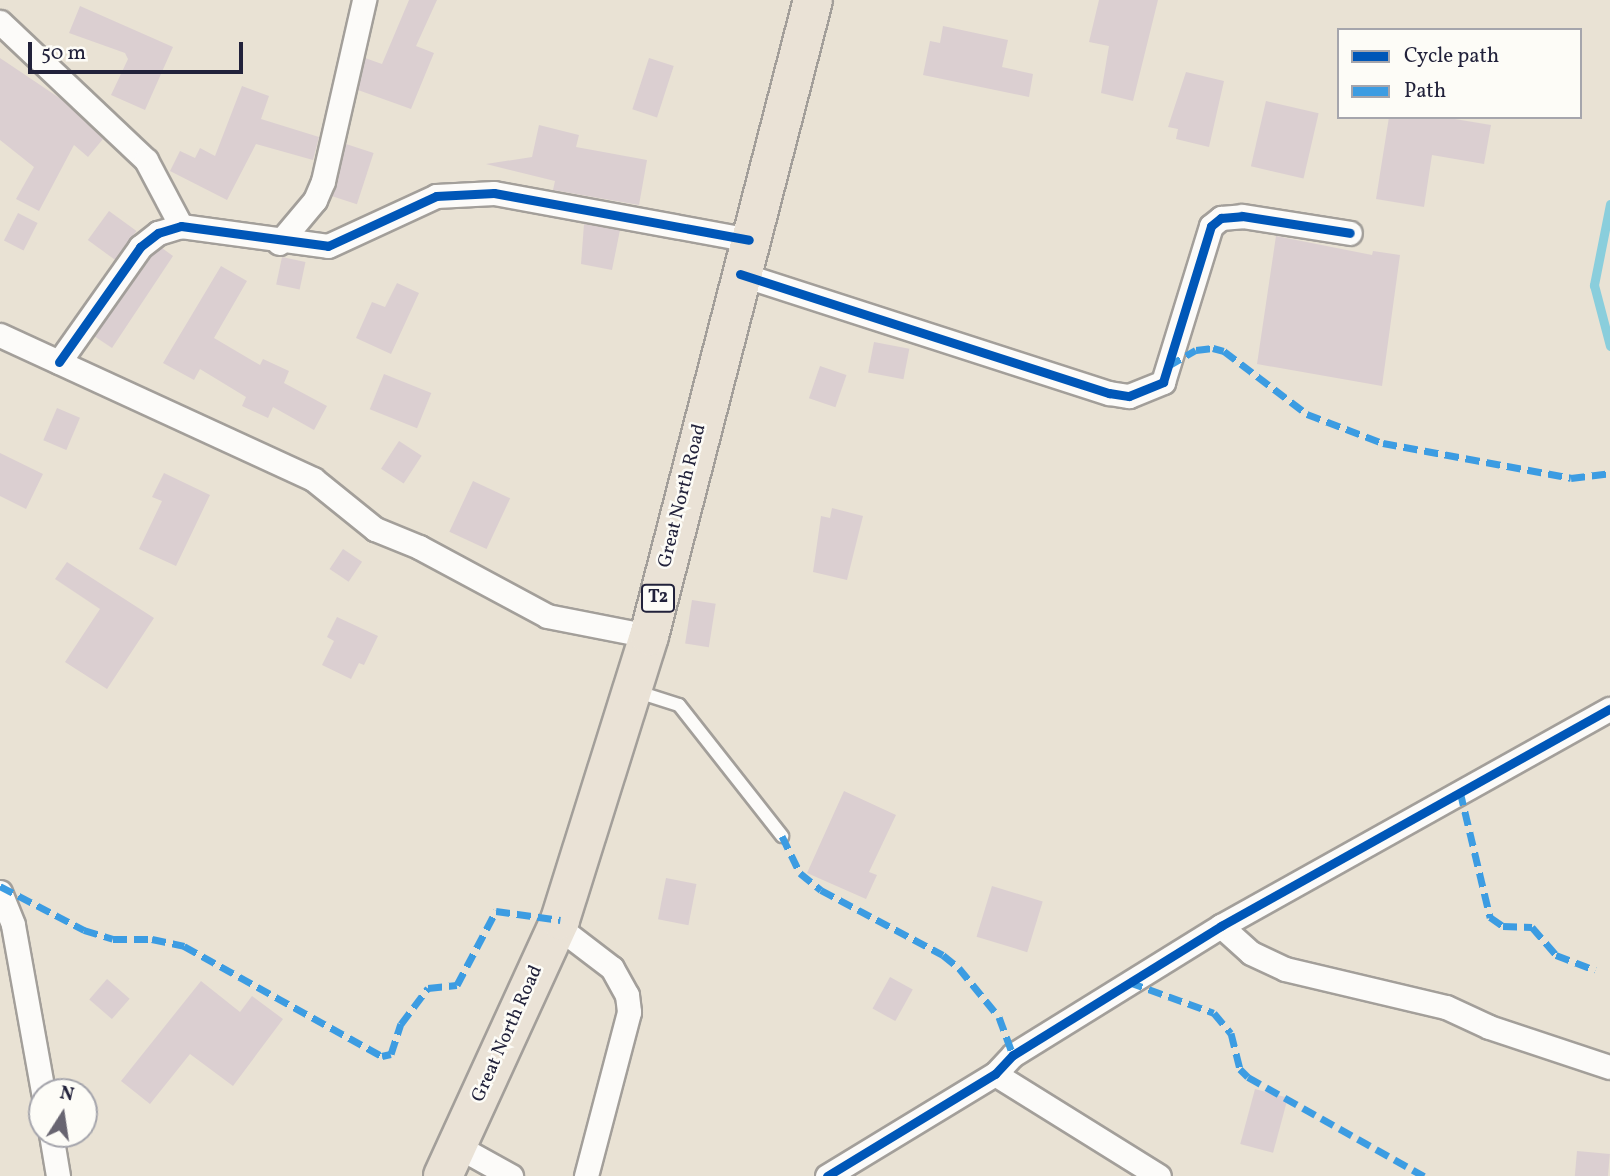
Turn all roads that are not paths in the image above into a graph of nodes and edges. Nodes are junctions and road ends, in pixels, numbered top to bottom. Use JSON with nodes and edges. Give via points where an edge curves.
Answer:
{"nodes":[{"id":1,"x":365,"y":0,"type":"edge"},
{"id":2,"x":813,"y":0,"type":"edge"},
{"id":3,"x":0,"y":22,"type":"edge"},
{"id":4,"x":181,"y":226,"type":"junction"},
{"id":5,"x":1350,"y":233,"type":"dead end"},
{"id":6,"x":279,"y":243,"type":"junction"},
{"id":7,"x":745,"y":257,"type":"junction"},
{"id":8,"x":0,"y":335,"type":"edge"},
{"id":9,"x":59,"y":362,"type":"junction"},
{"id":10,"x":649,"y":636,"type":"junction"},
{"id":11,"x":631,"y":690,"type":"junction"},
{"id":12,"x":1610,"y":709,"type":"edge"},
{"id":13,"x":782,"y":836,"type":"dead end"},
{"id":14,"x":0,"y":892,"type":"edge"},
{"id":15,"x":557,"y":926,"type":"junction"},
{"id":16,"x":1221,"y":926,"type":"junction"},
{"id":17,"x":1609,"y":1067,"type":"edge"},
{"id":18,"x":995,"y":1074,"type":"junction"},
{"id":19,"x":40,"y":1078,"type":"edge"},
{"id":20,"x":53,"y":1148,"type":"edge"},
{"id":21,"x":450,"y":1161,"type":"edge"},
{"id":22,"x":58,"y":1176,"type":"edge"},
{"id":23,"x":511,"y":1176,"type":"edge"},
{"id":24,"x":586,"y":1176,"type":"edge"},
{"id":25,"x":827,"y":1176,"type":"edge"},
{"id":26,"x":1159,"y":1176,"type":"edge"}],
"edges":[{"from":1,"to":6,"type":"street","via":[[323,181],[315,200]]},
{"from":2,"to":7,"type":"highway","name":"Great North Road","number":"T2"},
{"from":3,"to":4,"type":"street","via":[[146,160]]},
{"from":4,"to":6,"type":"street"},
{"from":4,"to":9,"type":"street","via":[[159,233],[139,247]]},
{"from":5,"to":7,"type":"street","via":[[1241,216],[1221,218],[1211,226],[1163,382],[1129,396],[1109,393]]},
{"from":6,"to":7,"type":"street","via":[[328,246],[436,196],[494,193]]},
{"from":7,"to":10,"type":"highway","name":"Great North Road","number":"T2"},
{"from":8,"to":9,"type":"street"},
{"from":9,"to":10,"type":"street","via":[[313,479],[375,529],[419,547],[547,616]]},
{"from":10,"to":11,"type":"highway","name":"Great North Road","number":"T2"},
{"from":11,"to":13,"type":"lane","via":[[679,705]]},
{"from":11,"to":15,"type":"highway","name":"Great North Road","number":"T2"},
{"from":12,"to":16,"type":"street"},
{"from":14,"to":19,"type":"street","via":[[13,925]]},
{"from":15,"to":21,"type":"highway","name":"Great North Road","number":"T2"},
{"from":15,"to":24,"type":"street","via":[[602,956],[620,981],[629,1012]]},
{"from":16,"to":17,"type":"street","via":[[1251,953],[1285,969],[1446,1007],[1489,1027]]},
{"from":16,"to":18,"type":"street","via":[[1013,1055]]},
{"from":18,"to":25,"type":"street"},
{"from":18,"to":26,"type":"street"},
{"from":20,"to":22,"type":"street"},
{"from":21,"to":23,"type":"street"}]}
